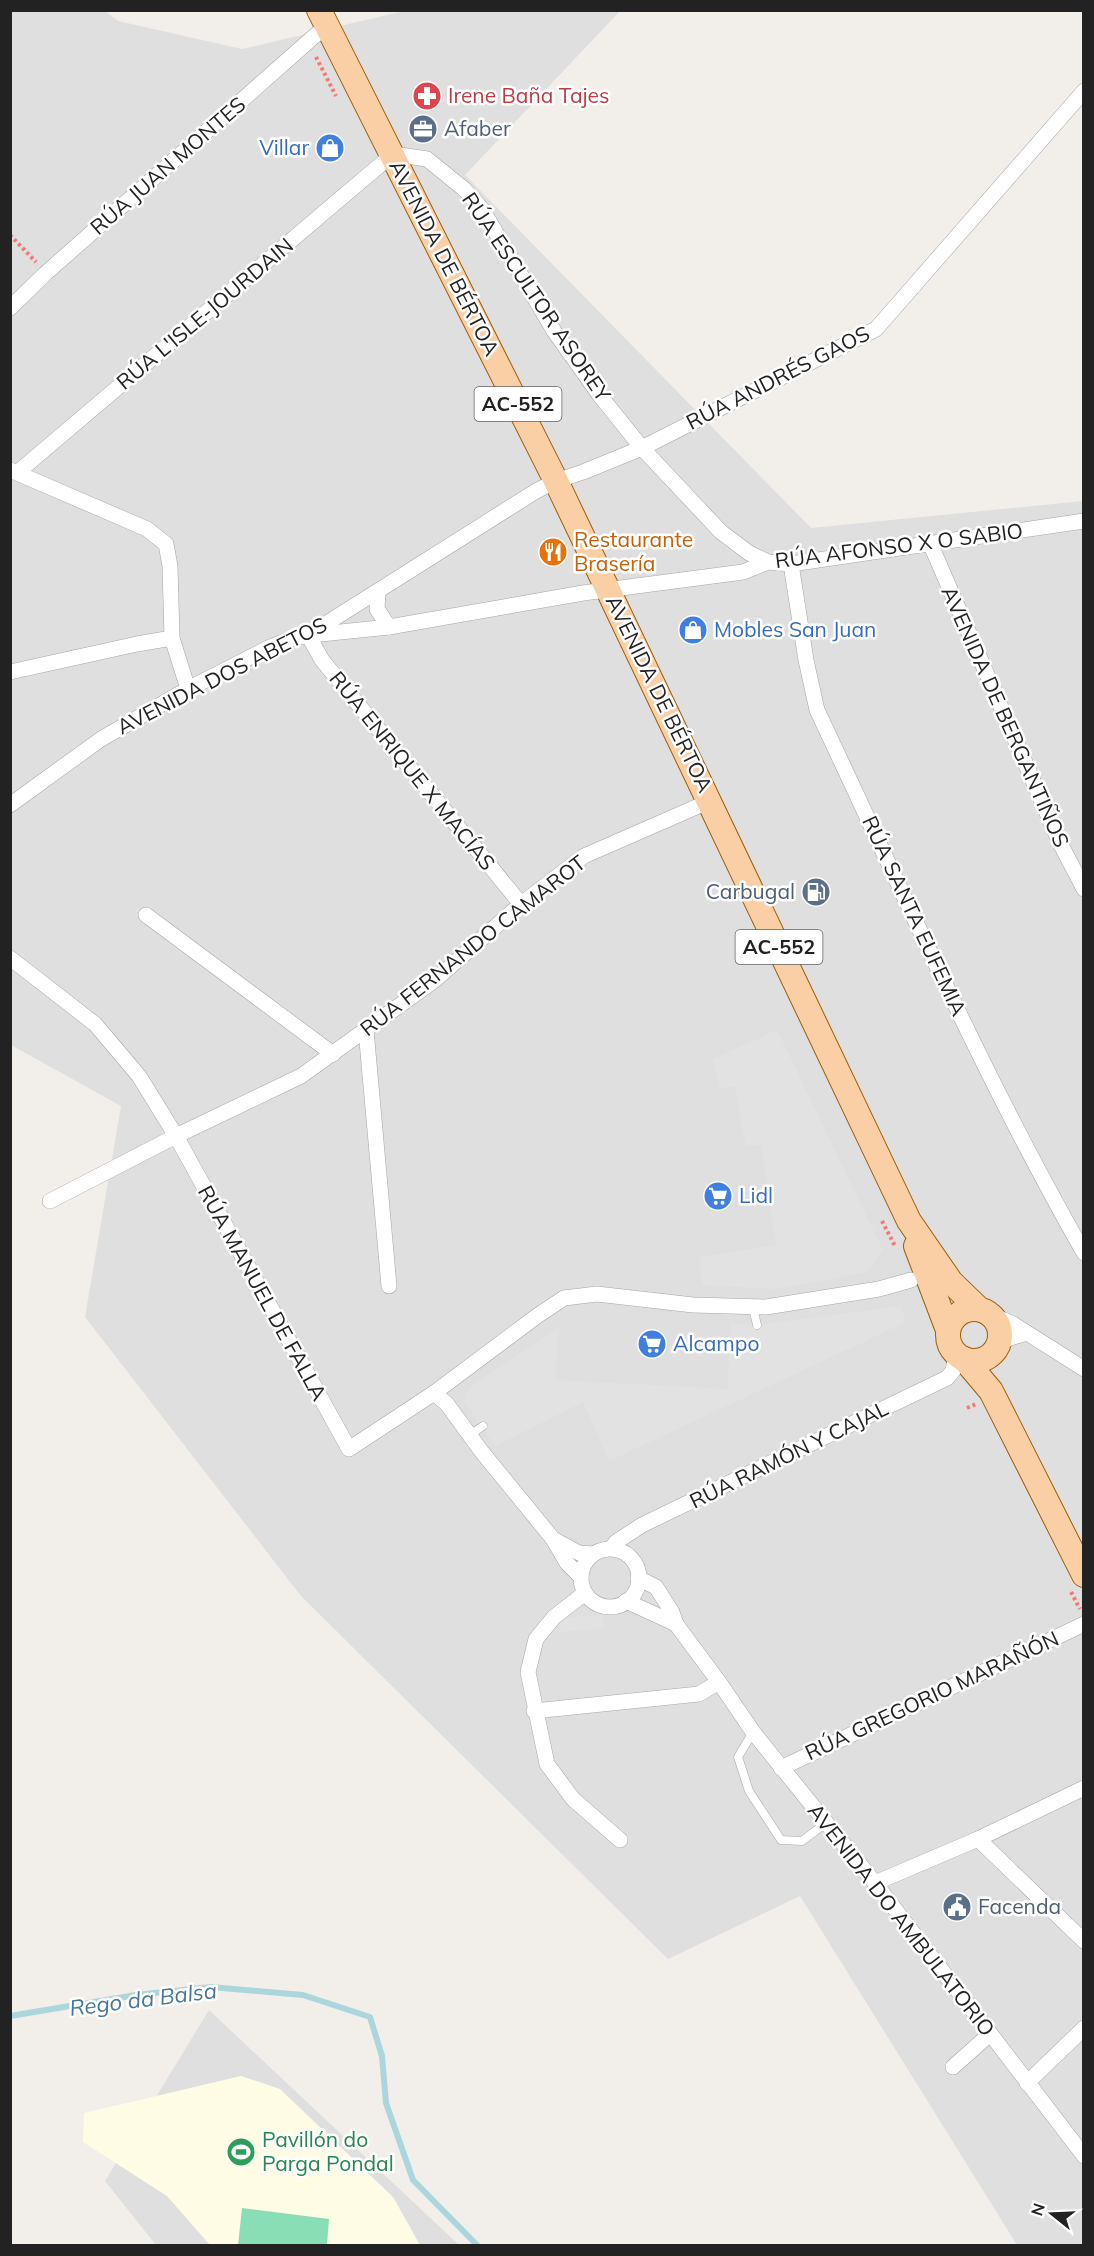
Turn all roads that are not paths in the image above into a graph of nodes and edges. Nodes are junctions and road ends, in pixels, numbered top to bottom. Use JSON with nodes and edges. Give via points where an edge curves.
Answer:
{"nodes":[{"id":1,"x":323,"y":18,"type":"edge"},
{"id":2,"x":1083,"y":91,"type":"edge"},
{"id":3,"x":393,"y":154,"type":"junction"},
{"id":4,"x":10,"y":308,"type":"edge"},
{"id":5,"x":642,"y":448,"type":"junction"},
{"id":6,"x":14,"y":471,"type":"edge"},
{"id":7,"x":556,"y":480,"type":"junction"},
{"id":8,"x":1083,"y":521,"type":"edge"},
{"id":9,"x":930,"y":543,"type":"junction"},
{"id":10,"x":768,"y":562,"type":"junction"},
{"id":11,"x":791,"y":564,"type":"junction"},
{"id":12,"x":609,"y":591,"type":"junction"},
{"id":13,"x":378,"y":592,"type":"junction"},
{"id":14,"x":389,"y":627,"type":"junction"},
{"id":15,"x":308,"y":635,"type":"junction"},
{"id":16,"x":172,"y":639,"type":"junction"},
{"id":17,"x":10,"y":672,"type":"edge"},
{"id":18,"x":188,"y":689,"type":"junction"},
{"id":19,"x":710,"y":801,"type":"junction"},
{"id":20,"x":10,"y":805,"type":"edge"},
{"id":21,"x":1083,"y":889,"type":"edge"},
{"id":22,"x":521,"y":904,"type":"junction"},
{"id":23,"x":146,"y":915,"type":"dead end"},
{"id":24,"x":10,"y":958,"type":"edge"},
{"id":25,"x":366,"y":1030,"type":"junction"},
{"id":26,"x":333,"y":1054,"type":"junction"},
{"id":27,"x":176,"y":1136,"type":"junction"},
{"id":28,"x":50,"y":1201,"type":"dead end"},
{"id":29,"x":909,"y":1221,"type":"junction"},
{"id":30,"x":916,"y":1246,"type":"junction"},
{"id":31,"x":1083,"y":1252,"type":"edge"},
{"id":32,"x":911,"y":1280,"type":"junction"},
{"id":33,"x":388,"y":1286,"type":"dead end"},
{"id":34,"x":936,"y":1302,"type":"junction"},
{"id":35,"x":753,"y":1308,"type":"junction"},
{"id":36,"x":985,"y":1312,"type":"junction"},
{"id":37,"x":757,"y":1325,"type":"dead end"},
{"id":38,"x":948,"y":1330,"type":"junction"},
{"id":39,"x":1027,"y":1333,"type":"junction"},
{"id":40,"x":997,"y":1347,"type":"junction"},
{"id":41,"x":960,"y":1357,"type":"junction"},
{"id":42,"x":1083,"y":1370,"type":"edge"},
{"id":43,"x":991,"y":1391,"type":"junction"},
{"id":44,"x":434,"y":1393,"type":"junction"},
{"id":45,"x":553,"y":1539,"type":"junction"},
{"id":46,"x":612,"y":1548,"type":"junction"},
{"id":47,"x":593,"y":1554,"type":"junction"},
{"id":48,"x":1083,"y":1575,"type":"edge"},
{"id":49,"x":581,"y":1577,"type":"junction"},
{"id":50,"x":638,"y":1578,"type":"junction"},
{"id":51,"x":585,"y":1593,"type":"junction"},
{"id":52,"x":626,"y":1601,"type":"junction"},
{"id":53,"x":676,"y":1624,"type":"junction"},
{"id":54,"x":1083,"y":1624,"type":"edge"},
{"id":55,"x":719,"y":1682,"type":"junction"},
{"id":56,"x":534,"y":1711,"type":"junction"},
{"id":57,"x":753,"y":1732,"type":"junction"},
{"id":58,"x":781,"y":1768,"type":"junction"},
{"id":59,"x":1083,"y":1788,"type":"edge"},
{"id":60,"x":826,"y":1823,"type":"junction"},
{"id":61,"x":978,"y":1839,"type":"junction"},
{"id":62,"x":620,"y":1840,"type":"dead end"},
{"id":63,"x":875,"y":1883,"type":"junction"},
{"id":64,"x":1083,"y":1941,"type":"edge"},
{"id":65,"x":1083,"y":2028,"type":"edge"},
{"id":66,"x":990,"y":2034,"type":"junction"},
{"id":67,"x":953,"y":2067,"type":"dead end"},
{"id":68,"x":1027,"y":2083,"type":"junction"},
{"id":69,"x":1083,"y":2156,"type":"edge"}],
"edges":[{"from":1,"to":3,"type":"main road","name":"AVENIDA DE BÉRTOA","number":"AC-552"},
{"from":1,"to":4,"type":"street","name":"RÚA JUAN MONTES"},
{"from":2,"to":5,"type":"street","name":"RÚA ANDRÉS GAOS","via":[[876,329]]},
{"from":3,"to":5,"type":"street","name":"RÚA ESCULTOR ASOREY","via":[[427,159],[482,209],[554,331]]},
{"from":3,"to":6,"type":"street","name":"RÚA L'ISLE-JOURDAIN"},
{"from":3,"to":7,"type":"main road","name":"AVENIDA DE BÉRTOA","number":"AC-552"},
{"from":5,"to":7,"type":"street","name":"RÚA ANDRÉS GAOS"},
{"from":5,"to":10,"type":"street","name":"RÚA ESCULTOR ASOREY","via":[[721,532]]},
{"from":6,"to":16,"type":"street","via":[[147,529],[166,544]]},
{"from":7,"to":12,"type":"main road","name":"AVENIDA DE BÉRTOA","number":"AC-552"},
{"from":7,"to":13,"type":"street","name":"AVENIDA DOS ABETOS"},
{"from":8,"to":9,"type":"street","name":"RÚA AFONSO X O SABIO"},
{"from":9,"to":11,"type":"street","name":"RÚA AFONSO X O SABIO"},
{"from":9,"to":21,"type":"street","name":"AVENIDA DE BERGANTIÑOS"},
{"from":10,"to":11,"type":"street","name":"RÚA AFONSO X O SABIO"},
{"from":10,"to":12,"type":"street","name":"RÚA AFONSO X O SABIO","via":[[743,572]]},
{"from":11,"to":31,"type":"street","name":"RÚA SANTA EUFEMIA","via":[[817,710],[974,1042]]},
{"from":12,"to":14,"type":"street","name":"RÚA AFONSO X O SABIO"},
{"from":12,"to":19,"type":"main road","name":"AVENIDA DE BÉRTOA","number":"AC-552"},
{"from":13,"to":14,"type":"street","via":[[377,609]]},
{"from":13,"to":15,"type":"street","name":"AVENIDA DOS ABETOS"},
{"from":14,"to":15,"type":"street","name":"RÚA AFONSO X O SABIO"},
{"from":15,"to":18,"type":"street","name":"AVENIDA DOS ABETOS","via":[[268,648]]},
{"from":15,"to":22,"type":"street","name":"RÚA ENRIQUE X MACÍAS","via":[[322,660]]},
{"from":16,"to":17,"type":"street"},
{"from":16,"to":18,"type":"street"},
{"from":18,"to":20,"type":"street","name":"AVENIDA DOS ABETOS","via":[[101,738]]},
{"from":19,"to":22,"type":"street","name":"RÚA FERNANDO CAMAROT","via":[[584,856]]},
{"from":19,"to":29,"type":"main road","name":"AVENIDA DE BÉRTOA","number":"AC-552"},
{"from":22,"to":25,"type":"street","name":"RÚA FERNANDO CAMAROT","via":[[435,980]]},
{"from":23,"to":26,"type":"street"},
{"from":24,"to":27,"type":"street","name":"RÚA MANUEL DE FALLA","via":[[95,1024],[139,1076]]},
{"from":25,"to":26,"type":"street","name":"RÚA FERNANDO CAMAROT"},
{"from":25,"to":33,"type":"street"},
{"from":26,"to":27,"type":"street","name":"RÚA FERNANDO CAMAROT","via":[[301,1076]]},
{"from":27,"to":28,"type":"street","name":"RÚA FERNANDO CAMAROT"},
{"from":27,"to":44,"type":"street","name":"RÚA MANUEL DE FALLA","via":[[350,1449]]},
{"from":29,"to":30,"type":"main road","name":"AVENIDA DE BÉRTOA","number":"AC-552"},
{"from":29,"to":36,"type":"main road","name":"AVENIDA DE BÉRTOA","number":"AC-552","via":[[951,1281]]},
{"from":30,"to":32,"type":"street"},
{"from":30,"to":34,"type":"main road","name":"AVENIDA DE BÉRTOA","number":"AC-552"},
{"from":32,"to":34,"type":"street"},
{"from":32,"to":35,"type":"street","via":[[830,1298]]},
{"from":34,"to":38,"type":"main road","name":"AVENIDA DE BÉRTOA","number":"AC-552"},
{"from":35,"to":37,"type":"lane"},
{"from":35,"to":44,"type":"street","via":[[597,1294],[564,1298]]},
{"from":36,"to":38,"type":"main road","via":[[970,1308],[956,1315]]},
{"from":36,"to":39,"type":"street"},
{"from":36,"to":40,"type":"main road","via":[[1000,1328]]},
{"from":38,"to":41,"type":"main road","number":"AC-552","via":[[948,1339]]},
{"from":39,"to":40,"type":"street"},
{"from":39,"to":42,"type":"street"},
{"from":40,"to":41,"type":"main road","via":[[982,1360]]},
{"from":40,"to":43,"type":"main road"},
{"from":41,"to":43,"type":"main road","number":"AC-552"},
{"from":41,"to":46,"type":"street","name":"RÚA RAMÓN Y CAJAL","via":[[947,1378],[642,1526]]},
{"from":43,"to":48,"type":"main road","number":"AC-552"},
{"from":44,"to":45,"type":"street","via":[[476,1430],[489,1461]]},
{"from":45,"to":47,"type":"street","via":[[579,1553]]},
{"from":45,"to":49,"type":"street"},
{"from":46,"to":47,"type":"street"},
{"from":46,"to":50,"type":"street","via":[[629,1555]]},
{"from":47,"to":49,"type":"street"},
{"from":49,"to":51,"type":"street"},
{"from":50,"to":52,"type":"street","via":[[637,1587]]},
{"from":50,"to":53,"type":"street","name":"AVENIDA DO AMBULATORIO","via":[[656,1587]]},
{"from":51,"to":52,"type":"street","via":[[599,1604],[618,1605]]},
{"from":51,"to":56,"type":"street","via":[[554,1617],[536,1639],[528,1672]]},
{"from":52,"to":53,"type":"street","name":"AVENIDA DO AMBULATORIO"},
{"from":53,"to":55,"type":"street","name":"AVENIDA DO AMBULATORIO"},
{"from":54,"to":58,"type":"street","name":"RÚA GREGORIO MARAÑÓN"},
{"from":55,"to":56,"type":"street","via":[[699,1694]]},
{"from":55,"to":57,"type":"street","name":"AVENIDA DO AMBULATORIO"},
{"from":56,"to":62,"type":"street","via":[[547,1764],[573,1799]]},
{"from":57,"to":58,"type":"street","name":"AVENIDA DO AMBULATORIO"},
{"from":57,"to":60,"type":"lane","via":[[738,1757],[749,1791],[781,1840],[802,1841]]},
{"from":58,"to":60,"type":"street","name":"AVENIDA DO AMBULATORIO"},
{"from":59,"to":61,"type":"street"},
{"from":60,"to":63,"type":"street","name":"AVENIDA DO AMBULATORIO"},
{"from":61,"to":63,"type":"street"},
{"from":61,"to":64,"type":"street"},
{"from":63,"to":66,"type":"street","name":"AVENIDA DO AMBULATORIO"},
{"from":65,"to":68,"type":"street"},
{"from":66,"to":67,"type":"street"},
{"from":66,"to":68,"type":"street","name":"AVENIDA DO AMBULATORIO"},
{"from":68,"to":69,"type":"street","name":"AVENIDA DO AMBULATORIO"}]}
